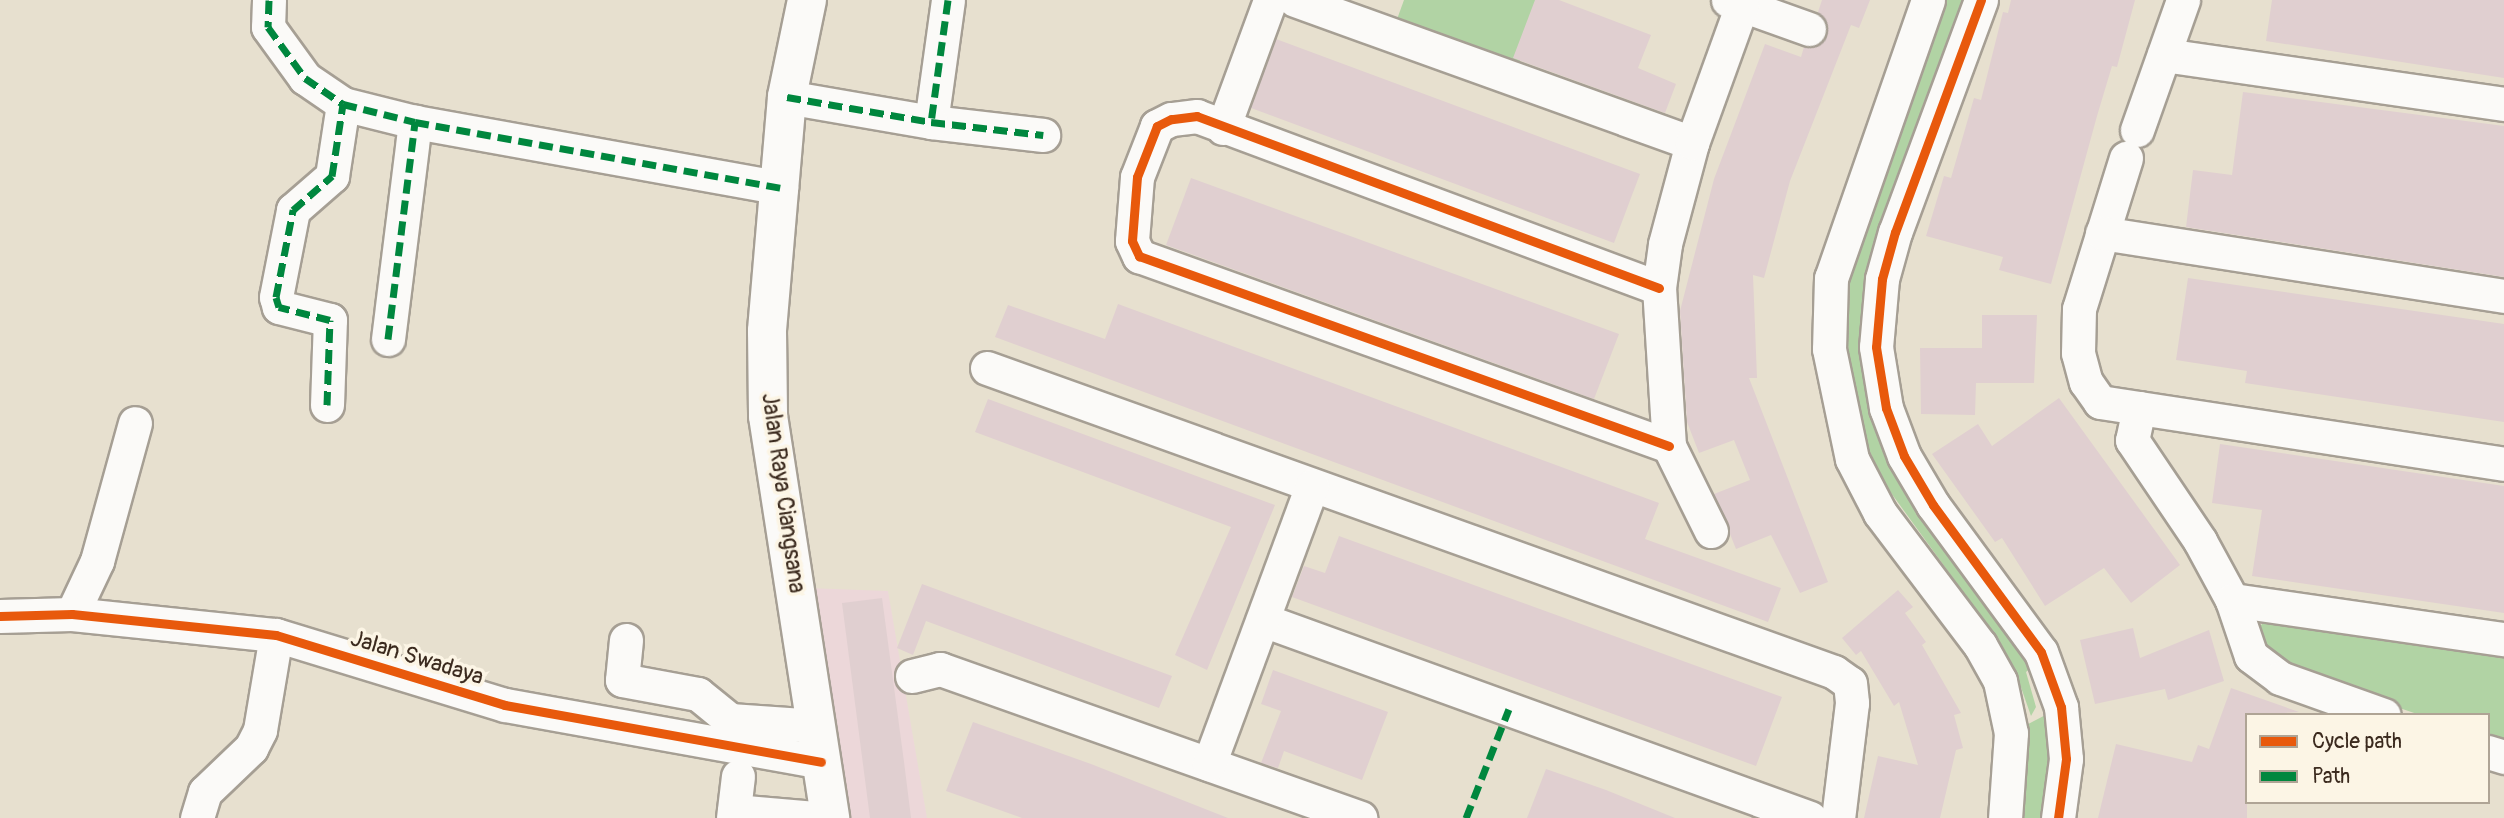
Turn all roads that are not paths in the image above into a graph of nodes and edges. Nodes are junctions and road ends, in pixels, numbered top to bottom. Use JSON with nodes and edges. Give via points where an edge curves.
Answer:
{"nodes":[{"id":1,"x":269,"y":0,"type":"edge"},
{"id":2,"x":807,"y":0,"type":"edge"},
{"id":3,"x":948,"y":0,"type":"edge"},
{"id":4,"x":1270,"y":0,"type":"edge"},
{"id":5,"x":1295,"y":0,"type":"edge"},
{"id":6,"x":1928,"y":0,"type":"edge"},
{"id":7,"x":1981,"y":0,"type":"edge"},
{"id":8,"x":2183,"y":0,"type":"edge"},
{"id":9,"x":1735,"y":3,"type":"edge"},
{"id":10,"x":1808,"y":30,"type":"dead end"},
{"id":11,"x":2165,"y":55,"type":"junction"},
{"id":12,"x":787,"y":97,"type":"junction"},
{"id":13,"x":343,"y":104,"type":"junction"},
{"id":14,"x":2504,"y":104,"type":"edge"},
{"id":15,"x":415,"y":122,"type":"junction"},
{"id":16,"x":931,"y":122,"type":"junction"},
{"id":17,"x":1223,"y":128,"type":"junction"},
{"id":18,"x":1043,"y":135,"type":"dead end"},
{"id":19,"x":1692,"y":143,"type":"junction"},
{"id":20,"x":781,"y":188,"type":"junction"},
{"id":21,"x":2102,"y":233,"type":"junction"},
{"id":22,"x":1659,"y":288,"type":"junction"},
{"id":23,"x":2504,"y":296,"type":"edge"},
{"id":24,"x":388,"y":339,"type":"dead end"},
{"id":25,"x":986,"y":368,"type":"dead end"},
{"id":26,"x":327,"y":405,"type":"dead end"},
{"id":27,"x":2139,"y":408,"type":"junction"},
{"id":28,"x":135,"y":423,"type":"dead end"},
{"id":29,"x":1669,"y":446,"type":"junction"},
{"id":30,"x":2504,"y":464,"type":"edge"},
{"id":31,"x":1312,"y":485,"type":"junction"},
{"id":32,"x":1711,"y":531,"type":"dead end"},
{"id":33,"x":2232,"y":600,"type":"junction"},
{"id":34,"x":72,"y":614,"type":"junction"},
{"id":35,"x":0,"y":616,"type":"edge"},
{"id":36,"x":1263,"y":620,"type":"junction"},
{"id":37,"x":276,"y":635,"type":"junction"},
{"id":38,"x":2504,"y":639,"type":"edge"},
{"id":39,"x":626,"y":640,"type":"dead end"},
{"id":40,"x":912,"y":676,"type":"dead end"},
{"id":41,"x":2061,"y":707,"type":"junction"},
{"id":42,"x":2378,"y":713,"type":"edge"},
{"id":43,"x":2011,"y":733,"type":"junction"},
{"id":44,"x":819,"y":744,"type":"junction"},
{"id":45,"x":1209,"y":764,"type":"junction"},
{"id":46,"x":738,"y":776,"type":"dead end"},
{"id":47,"x":733,"y":814,"type":"edge"},
{"id":48,"x":197,"y":818,"type":"edge"},
{"id":49,"x":815,"y":818,"type":"edge"},
{"id":50,"x":830,"y":818,"type":"edge"},
{"id":51,"x":1360,"y":818,"type":"edge"},
{"id":52,"x":1810,"y":818,"type":"edge"},
{"id":53,"x":1838,"y":818,"type":"edge"},
{"id":54,"x":2005,"y":818,"type":"edge"},
{"id":55,"x":2058,"y":818,"type":"edge"}],
"edges":[{"from":1,"to":13,"type":"street","via":[[268,27],[305,79]]},
{"from":2,"to":12,"type":"main road","name":"Jalan Raya Ciangsana"},
{"from":3,"to":16,"type":"street"},
{"from":4,"to":17,"type":"street"},
{"from":5,"to":19,"type":"street"},
{"from":6,"to":43,"type":"street","via":[[1830,278],[1829,349],[1852,459],[1880,513],[1980,645],[2000,681]]},
{"from":7,"to":41,"type":"street","via":[[1895,232],[1882,279],[1876,348],[1886,408],[1904,456],[1933,505],[2041,652]]},
{"from":8,"to":11,"type":"street"},
{"from":9,"to":10,"type":"street"},
{"from":9,"to":19,"type":"street"},
{"from":11,"to":14,"type":"street"},
{"from":11,"to":21,"type":"street"},
{"from":12,"to":16,"type":"street"},
{"from":12,"to":20,"type":"main road","name":"Jalan Raya Ciangsana"},
{"from":13,"to":15,"type":"street"},
{"from":13,"to":26,"type":"street","via":[[332,176],[293,210],[276,297],[279,307],[330,320]]},
{"from":15,"to":20,"type":"street"},
{"from":15,"to":24,"type":"street"},
{"from":16,"to":18,"type":"street"},
{"from":17,"to":22,"type":"street"},
{"from":17,"to":29,"type":"street","via":[[1197,116],[1157,126],[1137,177],[1132,241],[1139,256]]},
{"from":19,"to":22,"type":"street","via":[[1665,244]]},
{"from":20,"to":44,"type":"main road","name":"Jalan Raya Ciangsana","via":[[767,331],[768,416]]},
{"from":21,"to":23,"type":"street"},
{"from":21,"to":27,"type":"street","via":[[2079,309],[2078,353],[2086,382],[2100,401]]},
{"from":22,"to":29,"type":"street","via":[[1662,400]]},
{"from":25,"to":31,"type":"street"},
{"from":27,"to":30,"type":"street"},
{"from":27,"to":33,"type":"street","via":[[2132,440],[2200,541]]},
{"from":28,"to":34,"type":"street","via":[[97,561]]},
{"from":29,"to":32,"type":"street"},
{"from":31,"to":36,"type":"street"},
{"from":31,"to":53,"type":"street","via":[[1834,672],[1850,683],[1852,703]]},
{"from":33,"to":38,"type":"street"},
{"from":33,"to":42,"type":"street","via":[[2251,656],[2280,678]]},
{"from":34,"to":35,"type":"street","name":"Jalan Swadaya"},
{"from":34,"to":37,"type":"street","name":"Jalan Swadaya"},
{"from":36,"to":45,"type":"street"},
{"from":36,"to":52,"type":"street"},
{"from":37,"to":44,"type":"street","name":"Jalan Swadaya","via":[[505,705]]},
{"from":37,"to":48,"type":"street","via":[[260,730],[251,748],[205,792]]},
{"from":39,"to":44,"type":"street","via":[[622,680],[698,694],[730,720]]},
{"from":40,"to":45,"type":"street","via":[[940,669]]},
{"from":41,"to":43,"type":"street"},
{"from":41,"to":55,"type":"street","via":[[2066,759]]},
{"from":43,"to":54,"type":"street"},
{"from":44,"to":50,"type":"main road","name":"Jalan Raya Ciangsana"},
{"from":45,"to":51,"type":"street"},
{"from":46,"to":47,"type":"street"},
{"from":47,"to":49,"type":"street"}]}
